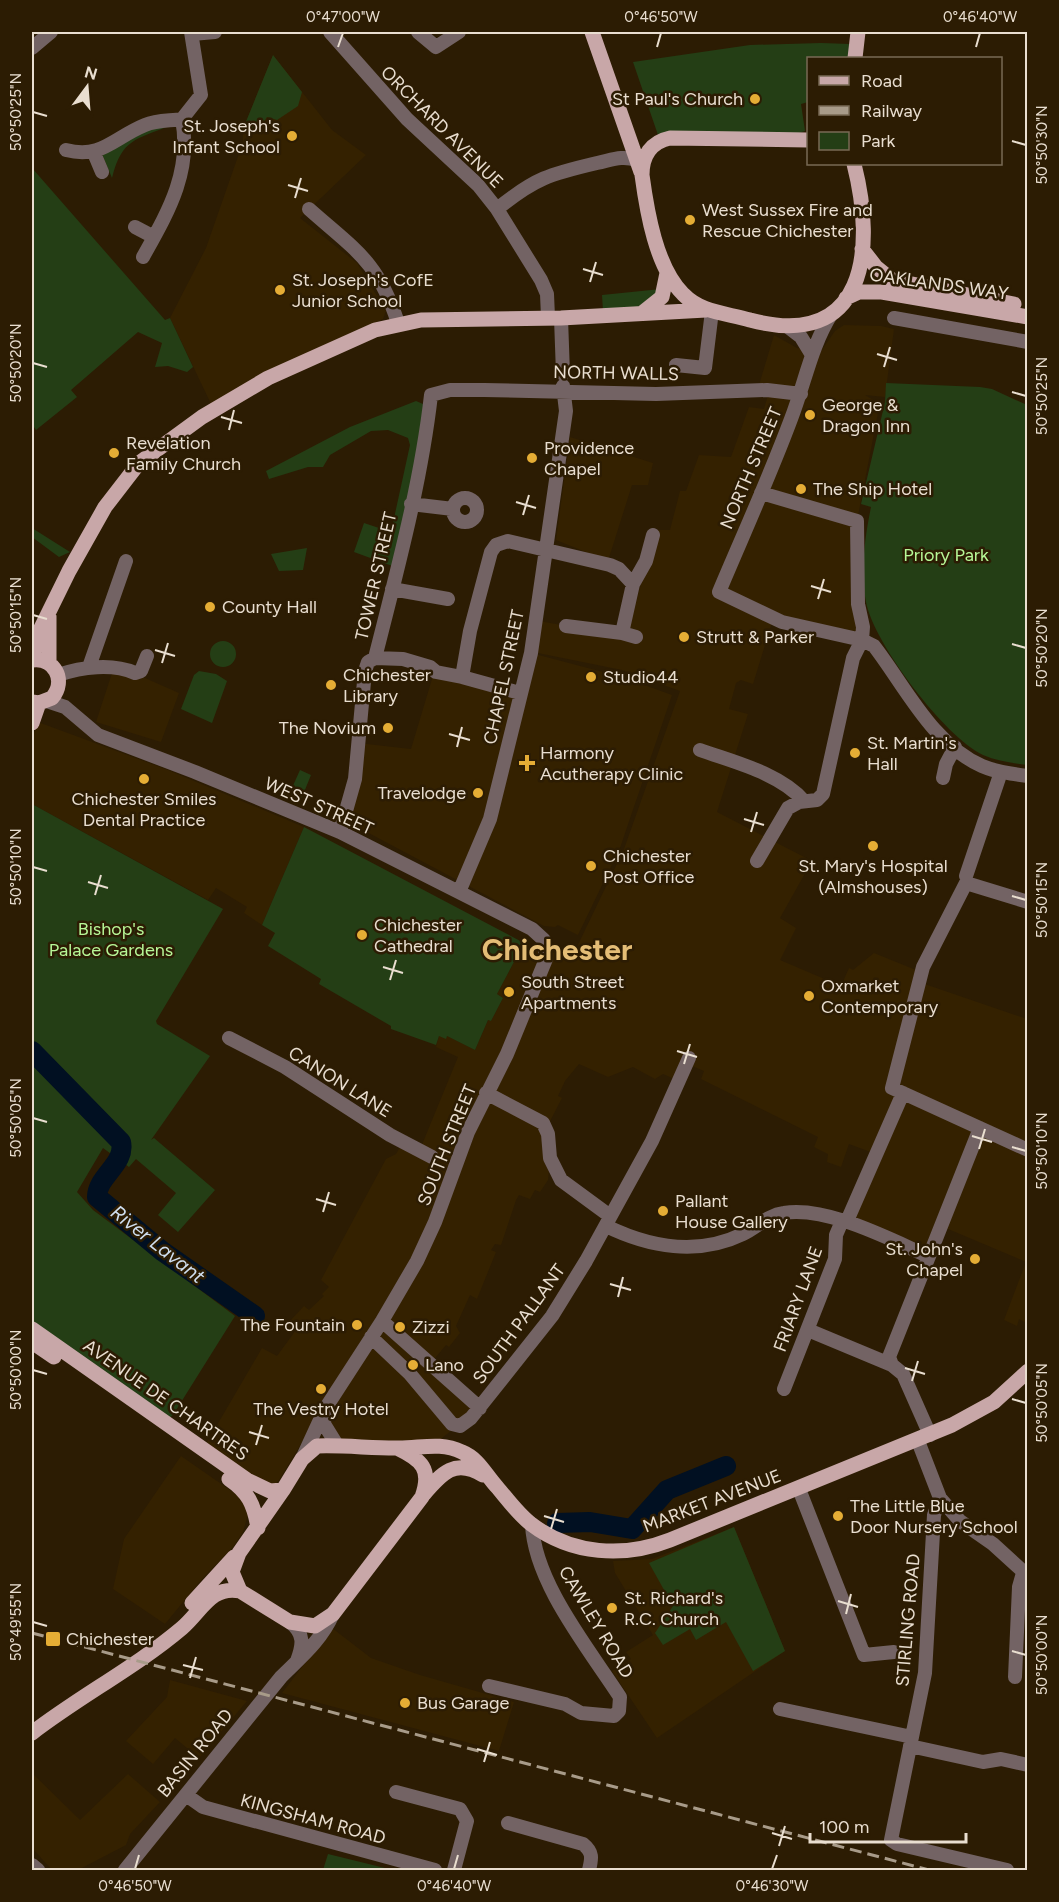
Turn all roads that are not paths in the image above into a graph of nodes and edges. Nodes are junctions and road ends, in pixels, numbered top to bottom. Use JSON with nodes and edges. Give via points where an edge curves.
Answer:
{"nodes":[{"id":1,"x":51,"y":32,"type":"edge"},
{"id":2,"x":215,"y":32,"type":"edge"},
{"id":3,"x":330,"y":32,"type":"edge"},
{"id":4,"x":418,"y":32,"type":"edge"},
{"id":5,"x":459,"y":32,"type":"edge"},
{"id":6,"x":592,"y":32,"type":"edge"},
{"id":7,"x":858,"y":32,"type":"edge"},
{"id":8,"x":192,"y":33,"type":"edge"},
{"id":9,"x":32,"y":48,"type":"edge"},
{"id":10,"x":855,"y":57,"type":"edge"},
{"id":11,"x":182,"y":119,"type":"junction"},
{"id":12,"x":626,"y":127,"type":"junction"},
{"id":13,"x":807,"y":132,"type":"edge"},
{"id":14,"x":662,"y":140,"type":"junction"},
{"id":15,"x":783,"y":140,"type":"junction"},
{"id":16,"x":807,"y":140,"type":"edge"},
{"id":17,"x":66,"y":150,"type":"dead end"},
{"id":18,"x":94,"y":153,"type":"junction"},
{"id":19,"x":854,"y":165,"type":"edge"},
{"id":20,"x":640,"y":167,"type":"junction"},
{"id":21,"x":102,"y":171,"type":"dead end"},
{"id":22,"x":309,"y":209,"type":"dead end"},
{"id":23,"x":497,"y":209,"type":"junction"},
{"id":24,"x":135,"y":227,"type":"dead end"},
{"id":25,"x":154,"y":237,"type":"junction"},
{"id":26,"x":862,"y":249,"type":"junction"},
{"id":27,"x":143,"y":257,"type":"dead end"},
{"id":28,"x":667,"y":273,"type":"junction"},
{"id":29,"x":846,"y":298,"type":"junction"},
{"id":30,"x":1028,"y":307,"type":"edge"},
{"id":31,"x":709,"y":310,"type":"junction"},
{"id":32,"x":642,"y":313,"type":"junction"},
{"id":33,"x":832,"y":313,"type":"junction"},
{"id":34,"x":1028,"y":316,"type":"edge"},
{"id":35,"x":555,"y":317,"type":"junction"},
{"id":36,"x":894,"y":318,"type":"dead end"},
{"id":37,"x":398,"y":324,"type":"junction"},
{"id":38,"x":788,"y":327,"type":"junction"},
{"id":39,"x":1028,"y":342,"type":"edge"},
{"id":40,"x":812,"y":355,"type":"junction"},
{"id":41,"x":676,"y":365,"type":"dead end"},
{"id":42,"x":564,"y":384,"type":"junction"},
{"id":43,"x":801,"y":394,"type":"junction"},
{"id":44,"x":431,"y":395,"type":"joint"},
{"id":45,"x":761,"y":493,"type":"junction"},
{"id":46,"x":411,"y":504,"type":"junction"},
{"id":47,"x":453,"y":509,"type":"dead end"},
{"id":48,"x":653,"y":535,"type":"dead end"},
{"id":49,"x":546,"y":550,"type":"junction"},
{"id":50,"x":126,"y":561,"type":"dead end"},
{"id":51,"x":633,"y":584,"type":"junction"},
{"id":52,"x":392,"y":589,"type":"junction"},
{"id":53,"x":448,"y":599,"type":"dead end"},
{"id":54,"x":49,"y":616,"type":"junction"},
{"id":55,"x":566,"y":626,"type":"dead end"},
{"id":56,"x":622,"y":633,"type":"junction"},
{"id":57,"x":636,"y":637,"type":"dead end"},
{"id":58,"x":862,"y":640,"type":"junction"},
{"id":59,"x":147,"y":656,"type":"dead end"},
{"id":60,"x":375,"y":658,"type":"junction"},
{"id":61,"x":32,"y":659,"type":"edge"},
{"id":62,"x":89,"y":667,"type":"junction"},
{"id":63,"x":462,"y":676,"type":"junction"},
{"id":64,"x":47,"y":689,"type":"edge"},
{"id":65,"x":520,"y":693,"type":"junction"},
{"id":66,"x":32,"y":723,"type":"edge"},
{"id":67,"x":955,"y":747,"type":"junction"},
{"id":68,"x":700,"y":750,"type":"dead end"},
{"id":69,"x":1001,"y":772,"type":"junction"},
{"id":70,"x":1028,"y":776,"type":"edge"},
{"id":71,"x":943,"y":778,"type":"dead end"},
{"id":72,"x":804,"y":801,"type":"junction"},
{"id":73,"x":340,"y":832,"type":"junction"},
{"id":74,"x":757,"y":861,"type":"dead end"},
{"id":75,"x":966,"y":879,"type":"junction"},
{"id":76,"x":459,"y":892,"type":"junction"},
{"id":77,"x":1028,"y":902,"type":"edge"},
{"id":78,"x":547,"y":952,"type":"joint"},
{"id":79,"x":229,"y":1038,"type":"dead end"},
{"id":80,"x":689,"y":1058,"type":"dead end"},
{"id":81,"x":897,"y":1091,"type":"junction"},
{"id":82,"x":486,"y":1093,"type":"junction"},
{"id":83,"x":980,"y":1128,"type":"junction"},
{"id":84,"x":1028,"y":1150,"type":"edge"},
{"id":85,"x":443,"y":1162,"type":"junction"},
{"id":86,"x":608,"y":1221,"type":"junction"},
{"id":87,"x":845,"y":1221,"type":"junction"},
{"id":88,"x":928,"y":1256,"type":"junction"},
{"id":89,"x":382,"y":1321,"type":"junction"},
{"id":90,"x":32,"y":1329,"type":"edge"},
{"id":91,"x":808,"y":1330,"type":"junction"},
{"id":92,"x":368,"y":1341,"type":"junction"},
{"id":93,"x":32,"y":1342,"type":"edge"},
{"id":94,"x":892,"y":1365,"type":"junction"},
{"id":95,"x":1028,"y":1371,"type":"edge"},
{"id":96,"x":784,"y":1389,"type":"dead end"},
{"id":97,"x":325,"y":1409,"type":"junction"},
{"id":98,"x":476,"y":1413,"type":"junction"},
{"id":99,"x":924,"y":1438,"type":"junction"},
{"id":100,"x":337,"y":1445,"type":"junction"},
{"id":101,"x":397,"y":1448,"type":"junction"},
{"id":102,"x":302,"y":1459,"type":"junction"},
{"id":103,"x":488,"y":1478,"type":"junction"},
{"id":104,"x":799,"y":1489,"type":"junction"},
{"id":105,"x":284,"y":1490,"type":"junction"},
{"id":106,"x":422,"y":1497,"type":"junction"},
{"id":107,"x":940,"y":1498,"type":"junction"},
{"id":108,"x":532,"y":1524,"type":"junction"},
{"id":109,"x":258,"y":1528,"type":"junction"},
{"id":110,"x":239,"y":1552,"type":"junction"},
{"id":111,"x":1025,"y":1574,"type":"edge"},
{"id":112,"x":240,"y":1591,"type":"junction"},
{"id":113,"x":333,"y":1614,"type":"junction"},
{"id":114,"x":290,"y":1623,"type":"junction"},
{"id":115,"x":170,"y":1635,"type":"junction"},
{"id":116,"x":894,"y":1652,"type":"dead end"},
{"id":117,"x":297,"y":1662,"type":"junction"},
{"id":118,"x":1015,"y":1677,"type":"dead end"},
{"id":119,"x":489,"y":1686,"type":"dead end"},
{"id":120,"x":780,"y":1709,"type":"dead end"},
{"id":121,"x":32,"y":1733,"type":"edge"},
{"id":122,"x":911,"y":1742,"type":"junction"},
{"id":123,"x":1028,"y":1764,"type":"edge"},
{"id":124,"x":396,"y":1792,"type":"dead end"},
{"id":125,"x":186,"y":1796,"type":"junction"},
{"id":126,"x":508,"y":1823,"type":"dead end"},
{"id":127,"x":32,"y":1865,"type":"edge"},
{"id":128,"x":38,"y":1870,"type":"edge"},
{"id":129,"x":125,"y":1870,"type":"edge"},
{"id":130,"x":435,"y":1870,"type":"edge"},
{"id":131,"x":454,"y":1870,"type":"edge"},
{"id":132,"x":588,"y":1870,"type":"edge"},
{"id":133,"x":1007,"y":1870,"type":"edge"}],
"edges":[{"from":1,"to":9,"type":"street"},
{"from":2,"to":8,"type":"street"},
{"from":3,"to":23,"type":"street","name":"ORCHARD AVENUE","via":[[407,119],[478,185]]},
{"from":4,"to":5,"type":"street","via":[[436,47]]},
{"from":6,"to":12,"type":"main road"},
{"from":7,"to":10,"type":"main road"},
{"from":8,"to":11,"type":"street","via":[[201,95]]},
{"from":11,"to":18,"type":"street","via":[[147,124]]},
{"from":11,"to":25,"type":"street","via":[[185,159],[174,201]]},
{"from":12,"to":14,"type":"main road","via":[[640,136]]},
{"from":12,"to":20,"type":"main road"},
{"from":13,"to":15,"type":"main road"},
{"from":14,"to":15,"type":"main road"},
{"from":14,"to":20,"type":"main road"},
{"from":15,"to":16,"type":"main road"},
{"from":17,"to":18,"type":"street"},
{"from":18,"to":21,"type":"street"},
{"from":19,"to":26,"type":"main road"},
{"from":20,"to":23,"type":"street","via":[[620,156],[557,171]]},
{"from":20,"to":28,"type":"main road"},
{"from":22,"to":37,"type":"street","via":[[368,261],[388,293]]},
{"from":23,"to":35,"type":"street","name":"ORCHARD AVENUE","via":[[541,280]]},
{"from":24,"to":25,"type":"street"},
{"from":25,"to":27,"type":"street"},
{"from":26,"to":29,"type":"main road","via":[[859,273]]},
{"from":26,"to":30,"type":"main road","name":"OAKLANDS WAY","via":[[892,280]]},
{"from":28,"to":31,"type":"main road","via":[[682,294]]},
{"from":28,"to":32,"type":"main road","via":[[663,297]]},
{"from":29,"to":33,"type":"main road"},
{"from":29,"to":34,"type":"main road","name":"OAKLANDS WAY","via":[[860,292],[882,292]]},
{"from":31,"to":32,"type":"main road"},
{"from":31,"to":38,"type":"main road"},
{"from":31,"to":41,"type":"street","via":[[705,368]]},
{"from":32,"to":35,"type":"main road"},
{"from":33,"to":38,"type":"main road","via":[[816,323]]},
{"from":33,"to":40,"type":"street","name":"NORTH STREET"},
{"from":35,"to":37,"type":"main road","via":[[445,318]]},
{"from":35,"to":42,"type":"street","name":"ORCHARD AVENUE"},
{"from":36,"to":39,"type":"street"},
{"from":37,"to":54,"type":"main road","via":[[375,330],[268,378],[202,417],[139,463],[105,507]]},
{"from":38,"to":40,"type":"street","via":[[801,337]]},
{"from":40,"to":43,"type":"street","name":"NORTH STREET"},
{"from":42,"to":43,"type":"street","name":"NORTH WALLS","via":[[656,394],[767,390]]},
{"from":42,"to":44,"type":"street","name":"NORTH WALLS","via":[[450,390]]},
{"from":42,"to":49,"type":"street","name":"CHAPEL STREET","via":[[566,411]]},
{"from":43,"to":45,"type":"street","name":"NORTH STREET"},
{"from":44,"to":46,"type":"street","name":"TOWER STREET"},
{"from":45,"to":58,"type":"street","via":[[858,521],[856,564]]},
{"from":45,"to":58,"type":"street","name":"NORTH STREET","via":[[719,592],[782,622]]},
{"from":46,"to":47,"type":"street"},
{"from":46,"to":52,"type":"street","name":"TOWER STREET"},
{"from":48,"to":51,"type":"street","via":[[646,561]]},
{"from":49,"to":51,"type":"street","via":[[610,565]]},
{"from":49,"to":63,"type":"street","via":[[508,542],[496,545],[491,552]]},
{"from":49,"to":65,"type":"street","name":"CHAPEL STREET","via":[[536,626]]},
{"from":50,"to":62,"type":"street"},
{"from":51,"to":56,"type":"street"},
{"from":52,"to":53,"type":"street"},
{"from":52,"to":60,"type":"street","name":"TOWER STREET"},
{"from":54,"to":61,"type":"main road","via":[[39,632]]},
{"from":54,"to":64,"type":"main road"},
{"from":55,"to":56,"type":"street"},
{"from":56,"to":57,"type":"street"},
{"from":58,"to":67,"type":"street","via":[[874,646],[928,722]]},
{"from":58,"to":72,"type":"street","via":[[853,658],[823,794],[817,800]]},
{"from":59,"to":62,"type":"street","via":[[141,671],[135,673],[119,666],[98,670]]},
{"from":60,"to":63,"type":"street","via":[[403,659],[436,672]]},
{"from":60,"to":73,"type":"street","name":"TOWER STREET","via":[[368,662],[365,671],[355,779]]},
{"from":61,"to":64,"type":"main road"},
{"from":62,"to":64,"type":"street"},
{"from":63,"to":65,"type":"street"},
{"from":64,"to":66,"type":"main road"},
{"from":64,"to":73,"type":"street","name":"WEST STREET","via":[[98,735]]},
{"from":65,"to":76,"type":"street","name":"CHAPEL STREET","via":[[490,819]]},
{"from":67,"to":69,"type":"street","via":[[981,765]]},
{"from":67,"to":71,"type":"street"},
{"from":68,"to":72,"type":"street","via":[[768,777],[795,791]]},
{"from":69,"to":70,"type":"street"},
{"from":69,"to":75,"type":"street","name":"FRIARY LANE"},
{"from":72,"to":74,"type":"street","via":[[788,808]]},
{"from":73,"to":76,"type":"street","name":"WEST STREET"},
{"from":75,"to":77,"type":"street"},
{"from":75,"to":81,"type":"street","name":"FRIARY LANE","via":[[923,967]]},
{"from":76,"to":78,"type":"street","name":"WEST STREET","via":[[532,929],[543,939]]},
{"from":78,"to":82,"type":"street","name":"SOUTH STREET","via":[[507,1054]]},
{"from":79,"to":85,"type":"street","name":"CANON LANE","via":[[285,1067],[390,1135]]},
{"from":80,"to":86,"type":"street","name":"SOUTH PALLANT","via":[[652,1141]]},
{"from":81,"to":83,"type":"street"},
{"from":81,"to":87,"type":"street","name":"FRIARY LANE"},
{"from":82,"to":85,"type":"street","name":"SOUTH STREET"},
{"from":82,"to":86,"type":"street","via":[[543,1123],[549,1134],[550,1158],[561,1180]]},
{"from":83,"to":84,"type":"street"},
{"from":83,"to":88,"type":"street"},
{"from":85,"to":89,"type":"street","name":"SOUTH STREET","via":[[435,1222]]},
{"from":86,"to":87,"type":"street","via":[[647,1243],[675,1247],[726,1241],[784,1213]]},
{"from":86,"to":98,"type":"street","name":"SOUTH PALLANT","via":[[552,1316]]},
{"from":87,"to":88,"type":"street"},
{"from":87,"to":91,"type":"street","name":"FRIARY LANE","via":[[836,1235],[835,1258]]},
{"from":88,"to":94,"type":"street","via":[[890,1357]]},
{"from":89,"to":92,"type":"street","name":"SOUTH STREET"},
{"from":89,"to":98,"type":"street"},
{"from":90,"to":105,"type":"main road","name":"AVENUE DE CHARTRES","via":[[247,1480],[270,1491]]},
{"from":91,"to":94,"type":"street"},
{"from":91,"to":96,"type":"street","name":"FRIARY LANE"},
{"from":92,"to":97,"type":"street","name":"SOUTH STREET"},
{"from":92,"to":98,"type":"street","via":[[411,1374],[452,1424],[460,1426]]},
{"from":93,"to":109,"type":"main road","name":"AVENUE DE CHARTRES","via":[[239,1486],[253,1502]]},
{"from":94,"to":99,"type":"street","via":[[903,1374]]},
{"from":95,"to":99,"type":"main road","name":"MARKET AVENUE","via":[[994,1402]]},
{"from":97,"to":100,"type":"street","via":[[324,1424]]},
{"from":97,"to":102,"type":"street","name":"SOUTH STREET"},
{"from":99,"to":104,"type":"main road","name":"MARKET AVENUE"},
{"from":99,"to":107,"type":"street"},
{"from":100,"to":101,"type":"main road","name":"MARKET AVENUE"},
{"from":100,"to":102,"type":"main road","name":"MARKET AVENUE","via":[[317,1446]]},
{"from":101,"to":103,"type":"main road","name":"MARKET AVENUE","via":[[431,1444],[463,1452],[479,1463]]},
{"from":101,"to":106,"type":"main road","via":[[423,1465],[427,1483]]},
{"from":102,"to":105,"type":"main road"},
{"from":103,"to":106,"type":"main road","via":[[460,1466],[438,1478]]},
{"from":103,"to":108,"type":"main road","name":"MARKET AVENUE"},
{"from":104,"to":108,"type":"main road","name":"MARKET AVENUE","via":[[636,1551],[581,1548]]},
{"from":104,"to":116,"type":"street","via":[[864,1655]]},
{"from":105,"to":109,"type":"main road"},
{"from":106,"to":113,"type":"main road"},
{"from":107,"to":111,"type":"street","via":[[960,1521],[993,1544]]},
{"from":107,"to":122,"type":"street","name":"STIRLING ROAD","via":[[934,1523],[925,1673]]},
{"from":108,"to":119,"type":"street","name":"CAWLEY ROAD","via":[[532,1538],[547,1581],[620,1697],[619,1711],[614,1716],[586,1714],[565,1704]]},
{"from":109,"to":110,"type":"main road"},
{"from":110,"to":112,"type":"main road","via":[[232,1572]]},
{"from":110,"to":115,"type":"main road","via":[[177,1621]]},
{"from":111,"to":118,"type":"street","via":[[1019,1587]]},
{"from":112,"to":114,"type":"main road"},
{"from":112,"to":115,"type":"main road","via":[[216,1593]]},
{"from":113,"to":114,"type":"main road","via":[[315,1626]]},
{"from":113,"to":117,"type":"street","name":"BASIN ROAD","via":[[326,1629]]},
{"from":114,"to":117,"type":"street","via":[[302,1637]]},
{"from":115,"to":121,"type":"main road"},
{"from":117,"to":125,"type":"street","name":"BASIN ROAD"},
{"from":120,"to":122,"type":"street"},
{"from":122,"to":123,"type":"street","via":[[983,1762],[1001,1759]]},
{"from":122,"to":133,"type":"street","name":"STIRLING ROAD","via":[[891,1840]]},
{"from":124,"to":131,"type":"street","via":[[460,1809],[467,1821]]},
{"from":125,"to":129,"type":"street","name":"BASIN ROAD"},
{"from":125,"to":130,"type":"street","name":"KINGSHAM ROAD","via":[[202,1807]]},
{"from":126,"to":132,"type":"street","via":[[583,1844],[592,1857]]},
{"from":127,"to":128,"type":"street"}]}
